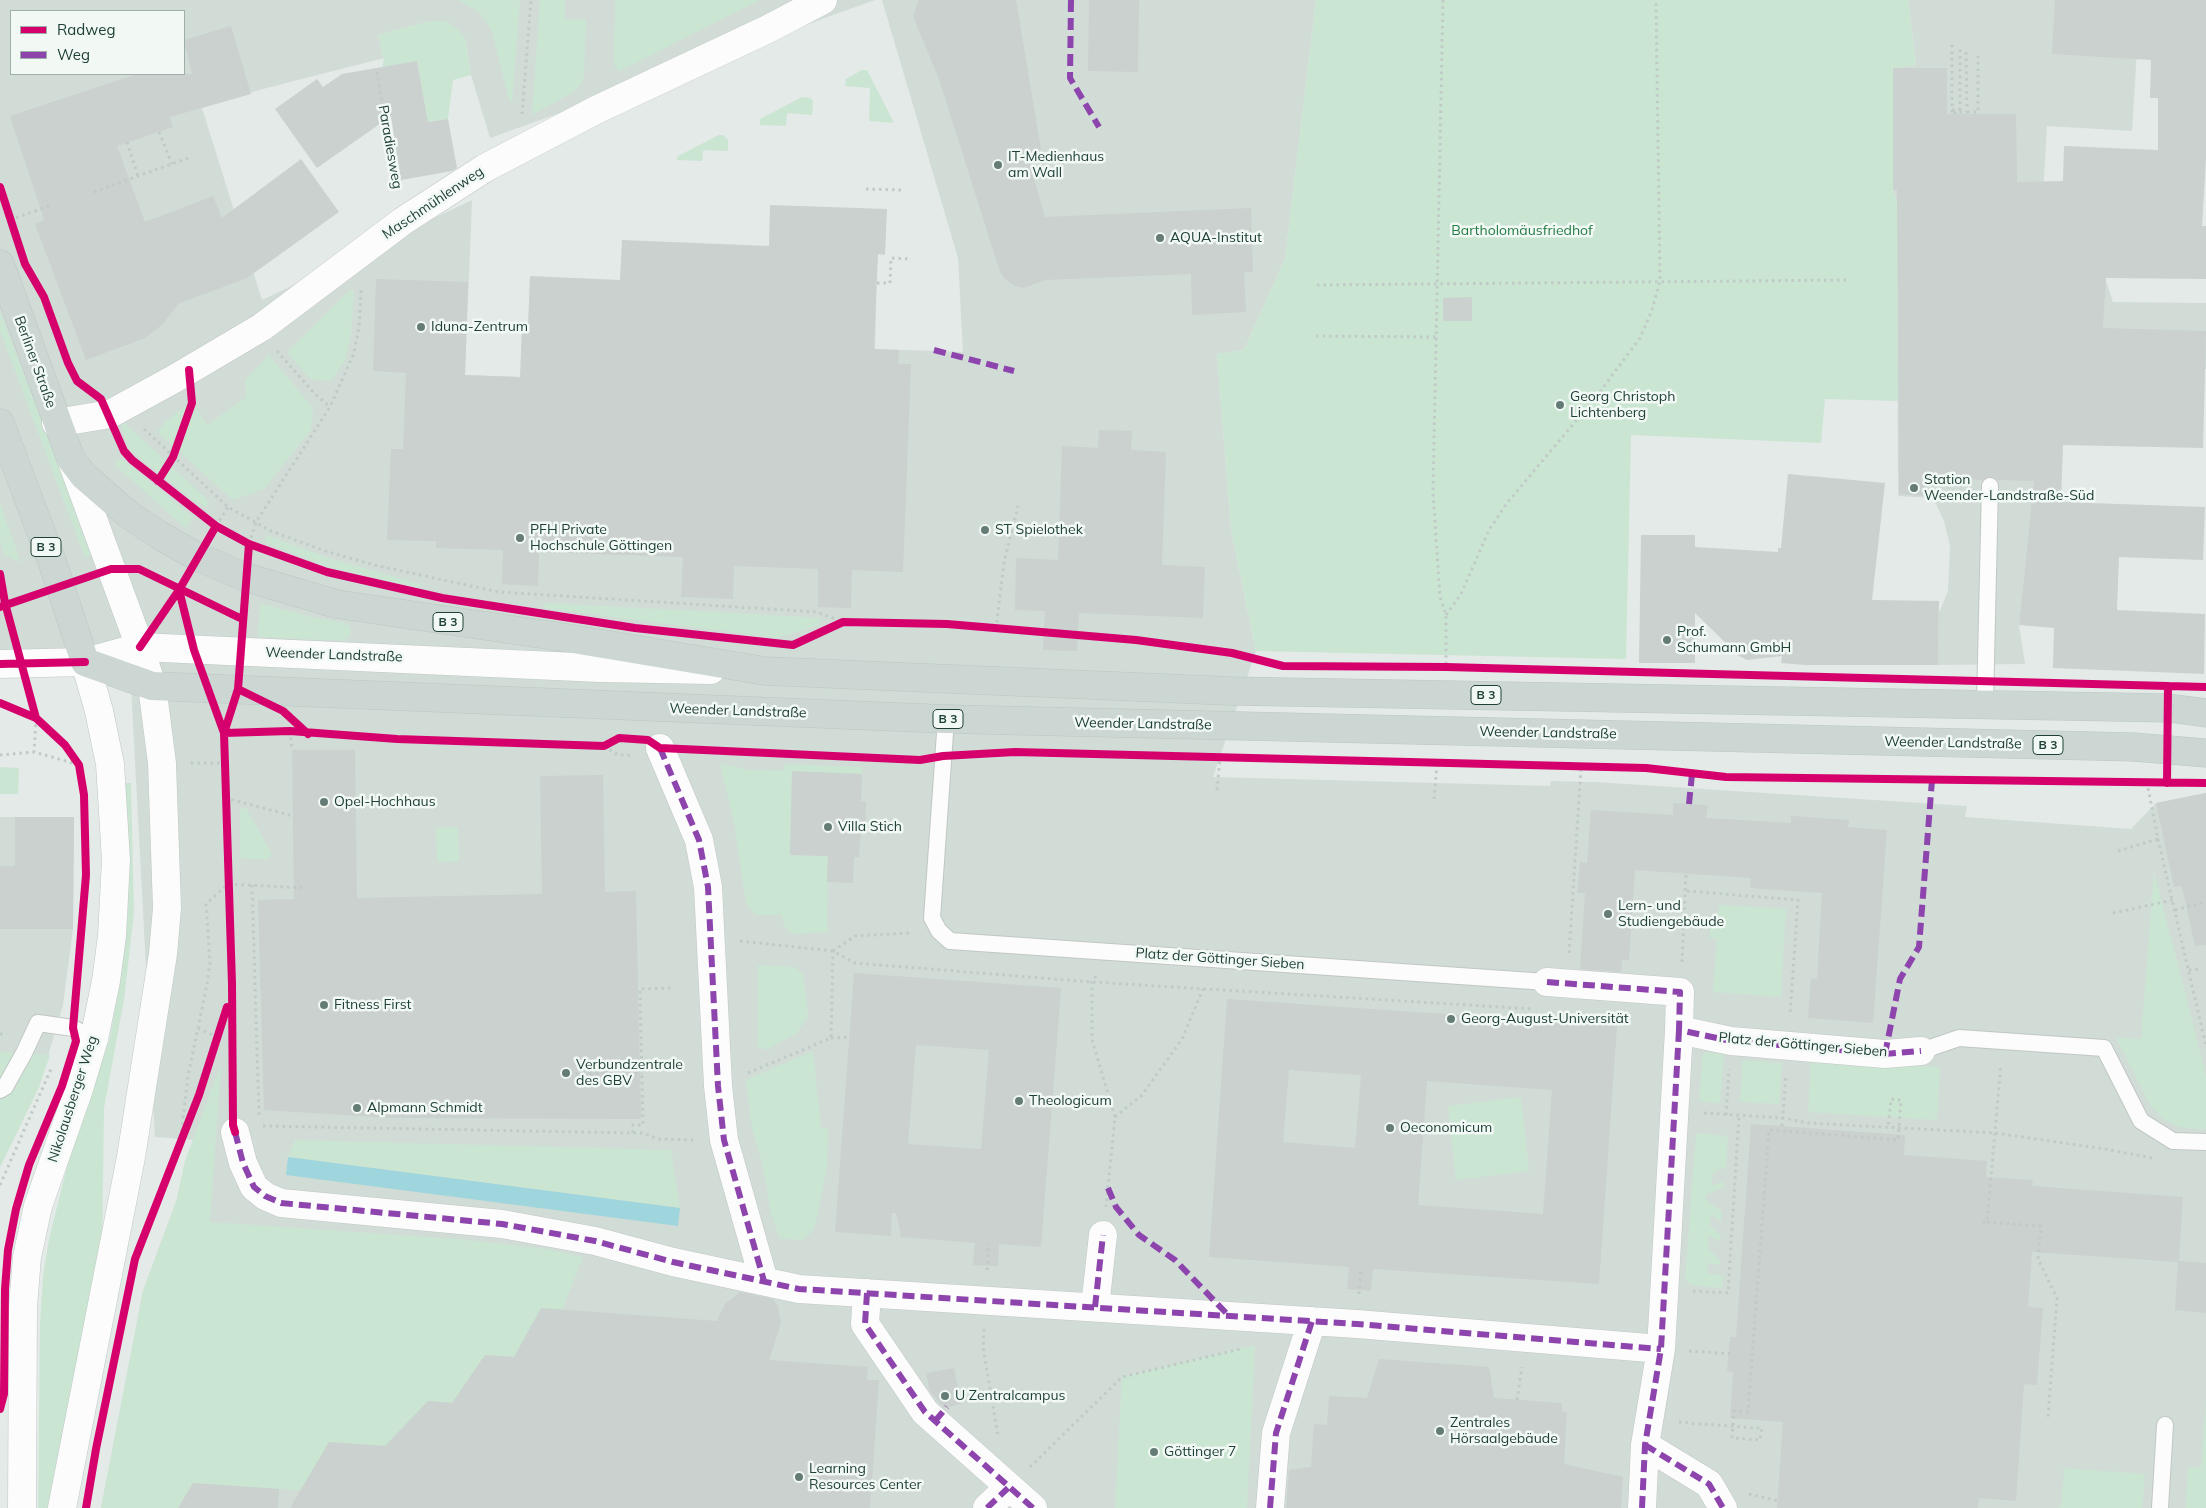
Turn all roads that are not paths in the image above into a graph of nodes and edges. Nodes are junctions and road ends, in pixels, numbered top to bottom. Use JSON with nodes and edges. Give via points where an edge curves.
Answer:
{"nodes":[{"id":1,"x":822,"y":0,"type":"edge"},
{"id":2,"x":0,"y":264,"type":"edge"},
{"id":3,"x":56,"y":423,"type":"junction"},
{"id":4,"x":2,"y":428,"type":"edge"},
{"id":5,"x":71,"y":459,"type":"junction"},
{"id":6,"x":1990,"y":486,"type":"dead end"},
{"id":7,"x":336,"y":604,"type":"joint"},
{"id":8,"x":140,"y":647,"type":"junction"},
{"id":9,"x":85,"y":662,"type":"junction"},
{"id":10,"x":0,"y":664,"type":"edge"},
{"id":11,"x":765,"y":671,"type":"junction"},
{"id":12,"x":152,"y":686,"type":"junction"},
{"id":13,"x":1985,"y":704,"type":"junction"},
{"id":14,"x":2206,"y":713,"type":"edge"},
{"id":15,"x":946,"y":719,"type":"junction"},
{"id":16,"x":660,"y":748,"type":"dead end"},
{"id":17,"x":2206,"y":753,"type":"edge"},
{"id":18,"x":1557,"y":983,"type":"joint"},
{"id":19,"x":1679,"y":1030,"type":"junction"},
{"id":20,"x":84,"y":1034,"type":"junction"},
{"id":21,"x":1921,"y":1051,"type":"joint"},
{"id":22,"x":0,"y":1090,"type":"edge"},
{"id":23,"x":247,"y":1129,"type":"road end"},
{"id":24,"x":2206,"y":1142,"type":"edge"},
{"id":25,"x":1103,"y":1235,"type":"road end"},
{"id":26,"x":764,"y":1281,"type":"junction"},
{"id":27,"x":867,"y":1293,"type":"junction"},
{"id":28,"x":1095,"y":1306,"type":"junction"},
{"id":29,"x":1312,"y":1321,"type":"junction"},
{"id":30,"x":1662,"y":1349,"type":"junction"},
{"id":31,"x":2165,"y":1425,"type":"dead end"},
{"id":32,"x":1647,"y":1432,"type":"junction"},
{"id":33,"x":1008,"y":1488,"type":"junction"},
{"id":34,"x":22,"y":1508,"type":"edge"},
{"id":35,"x":62,"y":1508,"type":"edge"},
{"id":36,"x":987,"y":1508,"type":"edge"},
{"id":37,"x":1033,"y":1508,"type":"edge"},
{"id":38,"x":1270,"y":1508,"type":"edge"},
{"id":39,"x":1642,"y":1508,"type":"edge"},
{"id":40,"x":1723,"y":1508,"type":"edge"},
{"id":41,"x":2160,"y":1508,"type":"edge"}],
"edges":[{"from":1,"to":3,"type":"street","name":"Maschmühlenweg","via":[[485,168],[403,221],[262,327],[110,414]]},
{"from":2,"to":3,"type":"main road","name":"Berliner Straße","number":"B 3"},
{"from":3,"to":5,"type":"main road","name":"Berliner Straße","number":"B 3"},
{"from":4,"to":9,"type":"main road","number":"B 3","via":[[58,578]]},
{"from":5,"to":7,"type":"main road","name":"Berliner Straße","number":"B 3","via":[[101,492],[129,515],[198,556],[245,577]]},
{"from":5,"to":8,"type":"street","name":"Berliner Straße"},
{"from":6,"to":13,"type":"lane"},
{"from":7,"to":11,"type":"main road","name":"Weender Landstraße","number":"B 3"},
{"from":8,"to":9,"type":"street","name":"Weender Landstraße"},
{"from":8,"to":11,"type":"street","name":"Weender Landstraße","via":[[599,668]]},
{"from":8,"to":12,"type":"street","name":"Berliner Straße"},
{"from":9,"to":10,"type":"street","name":"Weender Landstraße"},
{"from":9,"to":12,"type":"main road","name":"Weender Landstraße","number":"B 3"},
{"from":9,"to":20,"type":"street","name":"Nikolausberger Weg","via":[[110,764],[116,860],[107,972]]},
{"from":11,"to":13,"type":"main road","name":"Weender Landstraße","number":"B 3","via":[[1231,691]]},
{"from":12,"to":15,"type":"main road","name":"Weender Landstraße","number":"B 3"},
{"from":12,"to":35,"type":"street","via":[[162,763],[167,908],[163,954],[131,1157]]},
{"from":13,"to":14,"type":"main road","name":"Weender Landstraße","number":"B 3","via":[[2169,708]]},
{"from":15,"to":17,"type":"main road","name":"Weender Landstraße","number":"B 3","via":[[2134,747]]},
{"from":15,"to":18,"type":"lane","name":"Platz der Göttinger Sieben","via":[[932,918],[950,941]]},
{"from":16,"to":26,"type":"street","via":[[699,840],[708,887],[718,1086],[724,1140]]},
{"from":18,"to":19,"type":"street","name":"Platz der Göttinger Sieben","via":[[1680,992]]},
{"from":19,"to":21,"type":"street","name":"Platz der Göttinger Sieben","via":[[1731,1041],[1788,1046],[1885,1054]]},
{"from":19,"to":30,"type":"street"},
{"from":20,"to":22,"type":"lane","via":[[38,1023],[24,1053]]},
{"from":20,"to":34,"type":"street","name":"Nikolausberger Weg","via":[[79,1089],[38,1206],[27,1256],[23,1306]]},
{"from":21,"to":24,"type":"lane","name":"Platz der Göttinger Sieben","via":[[1959,1038],[2104,1048],[2141,1120],[2174,1141]]},
{"from":23,"to":26,"type":"street","via":[[243,1164],[254,1187],[281,1203],[502,1224],[595,1241]]},
{"from":25,"to":28,"type":"street"},
{"from":26,"to":27,"type":"street","via":[[799,1290]]},
{"from":27,"to":28,"type":"street"},
{"from":27,"to":33,"type":"street","via":[[865,1324],[925,1412]]},
{"from":28,"to":29,"type":"street"},
{"from":29,"to":30,"type":"street"},
{"from":29,"to":38,"type":"street","via":[[1276,1433]]},
{"from":30,"to":32,"type":"street"},
{"from":31,"to":41,"type":"lane"},
{"from":32,"to":39,"type":"street"},
{"from":32,"to":40,"type":"street","via":[[1709,1484]]},
{"from":33,"to":36,"type":"street"},
{"from":33,"to":37,"type":"street"}]}
